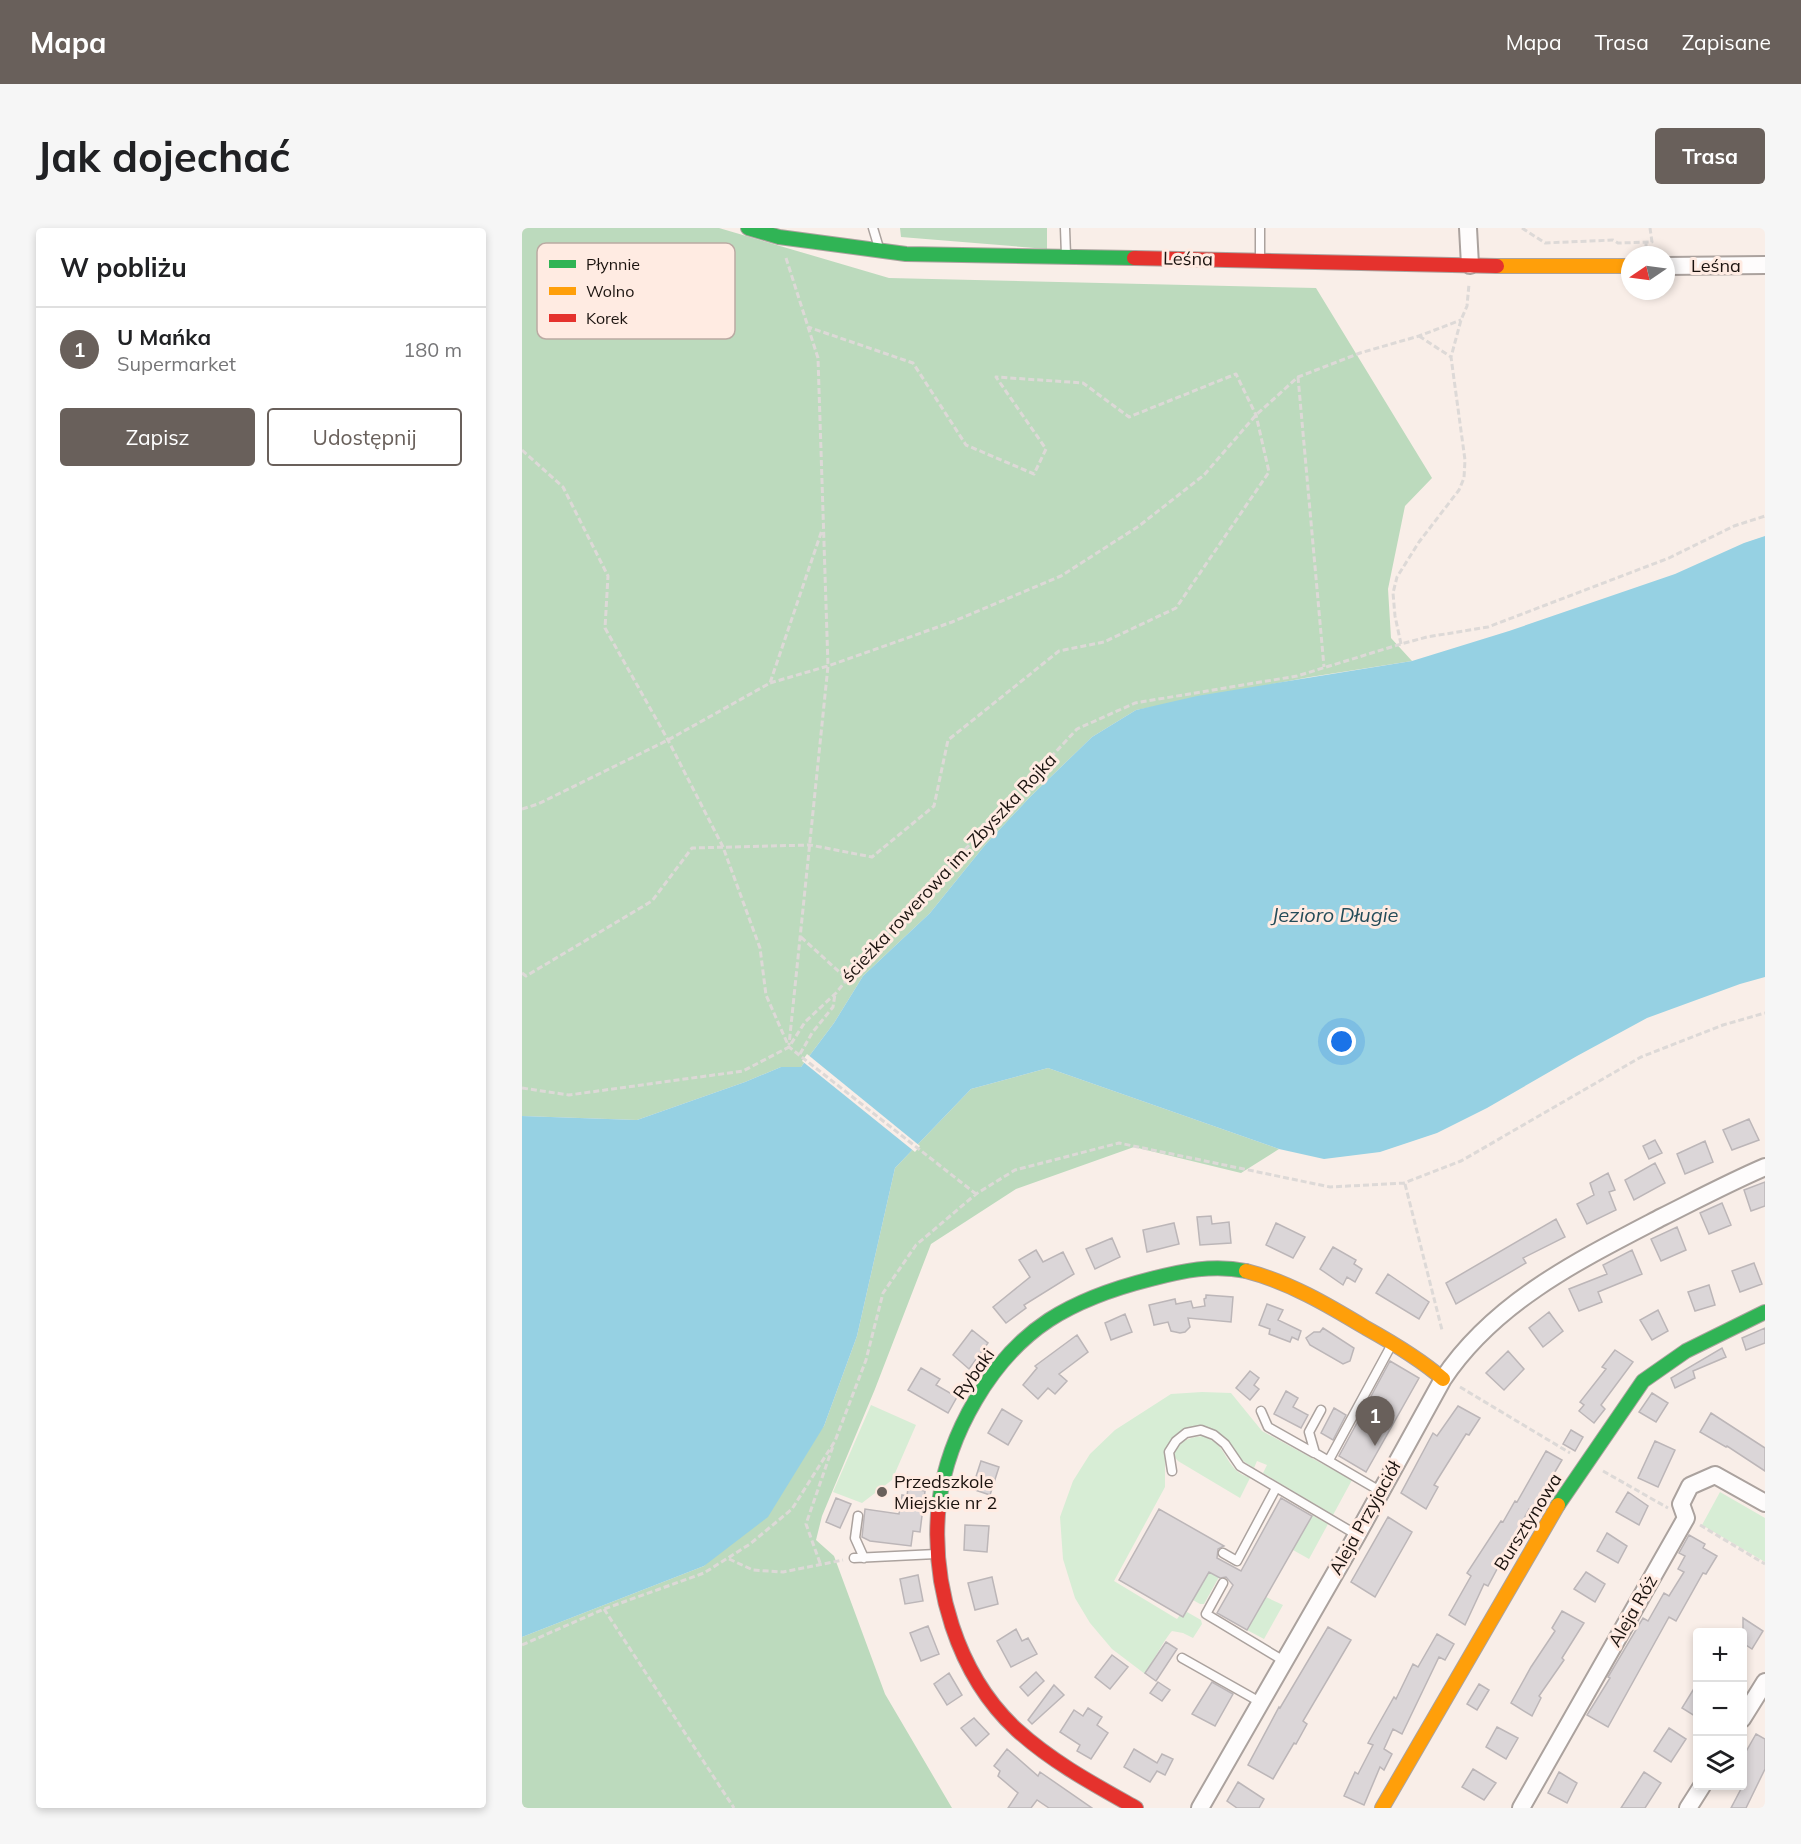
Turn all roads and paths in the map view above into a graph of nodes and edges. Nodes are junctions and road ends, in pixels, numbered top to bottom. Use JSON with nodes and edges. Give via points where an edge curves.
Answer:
{"nodes":[{"id":1,"x":748,"y":228,"type":"edge"},
{"id":2,"x":873,"y":228,"type":"edge"},
{"id":3,"x":1065,"y":228,"type":"edge"},
{"id":4,"x":1260,"y":228,"type":"edge"},
{"id":5,"x":1468,"y":228,"type":"edge"},
{"id":6,"x":1522,"y":228,"type":"edge"},
{"id":7,"x":1650,"y":228,"type":"edge"},
{"id":8,"x":778,"y":233,"type":"edge"},
{"id":9,"x":1646,"y":242,"type":"junction"},
{"id":10,"x":1646,"y":246,"type":"edge"},
{"id":11,"x":880,"y":250,"type":"junction"},
{"id":12,"x":1066,"y":256,"type":"junction"},
{"id":13,"x":1260,"y":260,"type":"junction"},
{"id":14,"x":1765,"y":265,"type":"edge"},
{"id":15,"x":1621,"y":266,"type":"edge"},
{"id":16,"x":1675,"y":266,"type":"edge"},
{"id":17,"x":1470,"y":271,"type":"junction"},
{"id":18,"x":1461,"y":320,"type":"junction"},
{"id":19,"x":808,"y":327,"type":"junction"},
{"id":20,"x":1419,"y":336,"type":"junction"},
{"id":21,"x":1451,"y":357,"type":"junction"},
{"id":22,"x":1298,"y":377,"type":"junction"},
{"id":23,"x":1257,"y":415,"type":"junction"},
{"id":24,"x":522,"y":450,"type":"edge"},
{"id":25,"x":1765,"y":516,"type":"edge"},
{"id":26,"x":822,"y":528,"type":"junction"},
{"id":27,"x":1401,"y":644,"type":"junction"},
{"id":28,"x":828,"y":666,"type":"junction"},
{"id":29,"x":1324,"y":667,"type":"junction"},
{"id":30,"x":770,"y":683,"type":"junction"},
{"id":31,"x":668,"y":740,"type":"junction"},
{"id":32,"x":522,"y":809,"type":"edge"},
{"id":33,"x":810,"y":845,"type":"junction"},
{"id":34,"x":723,"y":847,"type":"junction"},
{"id":35,"x":801,"y":937,"type":"junction"},
{"id":36,"x":522,"y":973,"type":"edge"},
{"id":37,"x":847,"y":979,"type":"junction"},
{"id":38,"x":836,"y":993,"type":"junction"},
{"id":39,"x":1765,"y":1013,"type":"edge"},
{"id":40,"x":789,"y":1047,"type":"junction"},
{"id":41,"x":800,"y":1054,"type":"junction"},
{"id":42,"x":522,"y":1088,"type":"edge"},
{"id":43,"x":1765,"y":1167,"type":"edge"},
{"id":44,"x":1404,"y":1183,"type":"junction"},
{"id":45,"x":976,"y":1194,"type":"junction"},
{"id":46,"x":1765,"y":1312,"type":"edge"},
{"id":47,"x":1442,"y":1330,"type":"dead end"},
{"id":48,"x":1393,"y":1344,"type":"junction"},
{"id":49,"x":1448,"y":1381,"type":"junction"},
{"id":50,"x":1322,"y":1410,"type":"dead end"},
{"id":51,"x":1261,"y":1411,"type":"dead end"},
{"id":52,"x":835,"y":1441,"type":"junction"},
{"id":53,"x":1315,"y":1453,"type":"junction"},
{"id":54,"x":1573,"y":1455,"type":"dead end"},
{"id":55,"x":1329,"y":1460,"type":"junction"},
{"id":56,"x":1596,"y":1467,"type":"dead end"},
{"id":57,"x":1172,"y":1471,"type":"dead end"},
{"id":58,"x":1276,"y":1488,"type":"junction"},
{"id":59,"x":1380,"y":1491,"type":"junction"},
{"id":60,"x":1764,"y":1500,"type":"edge"},
{"id":61,"x":1677,"y":1513,"type":"dead end"},
{"id":62,"x":858,"y":1516,"type":"dead end"},
{"id":63,"x":1693,"y":1521,"type":"dead end"},
{"id":64,"x":1357,"y":1535,"type":"junction"},
{"id":65,"x":1223,"y":1553,"type":"dead end"},
{"id":66,"x":937,"y":1554,"type":"junction"},
{"id":67,"x":854,"y":1558,"type":"joint"},
{"id":68,"x":864,"y":1558,"type":"junction"},
{"id":69,"x":729,"y":1559,"type":"junction"},
{"id":70,"x":820,"y":1563,"type":"junction"},
{"id":71,"x":1765,"y":1564,"type":"edge"},
{"id":72,"x":1223,"y":1583,"type":"dead end"},
{"id":73,"x":604,"y":1609,"type":"junction"},
{"id":74,"x":522,"y":1645,"type":"edge"},
{"id":75,"x":1182,"y":1658,"type":"dead end"},
{"id":76,"x":1284,"y":1661,"type":"junction"},
{"id":77,"x":1765,"y":1682,"type":"edge"},
{"id":78,"x":1260,"y":1702,"type":"junction"},
{"id":79,"x":1747,"y":1712,"type":"edge"},
{"id":80,"x":1699,"y":1790,"type":"edge"},
{"id":81,"x":734,"y":1808,"type":"edge"},
{"id":82,"x":1136,"y":1808,"type":"edge"},
{"id":83,"x":1200,"y":1808,"type":"edge"},
{"id":84,"x":1382,"y":1808,"type":"edge"},
{"id":85,"x":1521,"y":1808,"type":"edge"},
{"id":86,"x":1688,"y":1808,"type":"edge"}],
"edges":[{"from":1,"to":8,"type":"street","name":"Leśna"},
{"from":2,"to":11,"type":"lane"},
{"from":3,"to":12,"type":"lane"},
{"from":4,"to":13,"type":"lane"},
{"from":5,"to":17,"type":"street"},
{"from":6,"to":9,"type":"path","via":[[1545,243]]},
{"from":7,"to":9,"type":"path","via":[[1652,242]]},
{"from":8,"to":11,"type":"street","name":"Leśna"},
{"from":8,"to":19,"type":"path"},
{"from":9,"to":10,"type":"path"},
{"from":11,"to":12,"type":"street","name":"Leśna","via":[[906,254]]},
{"from":12,"to":13,"type":"street","name":"Leśna"},
{"from":13,"to":17,"type":"street","name":"Leśna"},
{"from":14,"to":16,"type":"street","name":"Leśna"},
{"from":15,"to":17,"type":"street","name":"Leśna"},
{"from":17,"to":18,"type":"path","via":[[1467,306]]},
{"from":18,"to":20,"type":"path"},
{"from":18,"to":21,"type":"path"},
{"from":19,"to":23,"type":"path","via":[[913,363],[966,445],[1034,474],[1046,449],[996,377],[1083,383],[1129,417],[1236,374]]},
{"from":19,"to":26,"type":"path","via":[[818,358]]},
{"from":20,"to":21,"type":"path"},
{"from":20,"to":22,"type":"path"},
{"from":21,"to":27,"type":"path","via":[[1464,478],[1396,577],[1393,593]]},
{"from":22,"to":23,"type":"path"},
{"from":22,"to":29,"type":"path"},
{"from":23,"to":28,"type":"path","via":[[1204,475],[1139,526],[1060,576],[952,622]]},
{"from":23,"to":33,"type":"path","via":[[1269,472],[1176,608],[1104,642],[1059,651],[948,740],[934,806],[872,857]]},
{"from":24,"to":31,"type":"path","via":[[563,487],[603,566],[608,576],[605,628]]},
{"from":25,"to":27,"type":"path","name":"ścieżka rowerowa im. Zbyszka Rojka","via":[[1734,525],[1669,558],[1488,627]]},
{"from":26,"to":28,"type":"path"},
{"from":26,"to":30,"type":"path"},
{"from":27,"to":29,"type":"path","name":"ścieżka rowerowa im. Zbyszka Rojka"},
{"from":28,"to":30,"type":"path"},
{"from":28,"to":33,"type":"path"},
{"from":29,"to":37,"type":"path","name":"ścieżka rowerowa im. Zbyszka Rojka","via":[[1297,676],[1135,704],[1077,729]]},
{"from":30,"to":31,"type":"path"},
{"from":31,"to":32,"type":"path"},
{"from":31,"to":34,"type":"path"},
{"from":33,"to":34,"type":"path"},
{"from":33,"to":35,"type":"path"},
{"from":34,"to":36,"type":"path","via":[[692,848],[652,901],[526,975]]},
{"from":34,"to":40,"type":"path","via":[[760,948],[766,995]]},
{"from":35,"to":37,"type":"path"},
{"from":35,"to":40,"type":"path"},
{"from":37,"to":38,"type":"path","name":"ścieżka rowerowa im. Zbyszka Rojka"},
{"from":38,"to":40,"type":"path","via":[[805,1022]]},
{"from":38,"to":41,"type":"path","name":"ścieżka rowerowa im. Zbyszka Rojka","via":[[833,1007]]},
{"from":39,"to":44,"type":"path","via":[[1641,1057],[1461,1161]]},
{"from":40,"to":41,"type":"path"},
{"from":40,"to":42,"type":"path","via":[[743,1071],[569,1095]]},
{"from":41,"to":45,"type":"path"},
{"from":43,"to":49,"type":"street","name":"Aleja Przyjaciół","via":[[1562,1271],[1492,1322],[1457,1359]]},
{"from":44,"to":45,"type":"path","via":[[1330,1187],[1119,1143],[1016,1170]]},
{"from":44,"to":47,"type":"path"},
{"from":45,"to":52,"type":"path","via":[[916,1245],[883,1293],[866,1360]]},
{"from":46,"to":84,"type":"street","name":"Bursztynowa","via":[[1703,1340],[1643,1382],[1551,1515]]},
{"from":48,"to":49,"type":"street","name":"Rybaki"},
{"from":48,"to":55,"type":"lane"},
{"from":48,"to":66,"type":"street","name":"Rybaki","via":[[1285,1284],[1221,1268],[1137,1282],[1077,1303],[1023,1340],[963,1421],[943,1482],[936,1524]]},
{"from":49,"to":54,"type":"path"},
{"from":49,"to":59,"type":"street","name":"Aleja Przyjaciół"},
{"from":50,"to":53,"type":"lane","via":[[1309,1432]]},
{"from":51,"to":53,"type":"lane","via":[[1268,1427]]},
{"from":52,"to":69,"type":"path","via":[[792,1509]]},
{"from":52,"to":70,"type":"path","via":[[806,1524]]},
{"from":53,"to":55,"type":"lane"},
{"from":55,"to":59,"type":"lane"},
{"from":56,"to":61,"type":"path"},
{"from":57,"to":58,"type":"lane","via":[[1169,1452],[1176,1441],[1186,1433],[1201,1430],[1225,1444],[1240,1466]]},
{"from":58,"to":64,"type":"lane"},
{"from":58,"to":65,"type":"lane","via":[[1237,1561]]},
{"from":59,"to":64,"type":"street","name":"Aleja Przyjaciół"},
{"from":60,"to":85,"type":"street","name":"Aleja Róż","via":[[1715,1474],[1690,1486],[1681,1504],[1686,1518]]},
{"from":62,"to":68,"type":"lane","via":[[855,1538]]},
{"from":63,"to":71,"type":"path"},
{"from":64,"to":76,"type":"street","name":"Aleja Przyjaciół"},
{"from":66,"to":68,"type":"lane"},
{"from":66,"to":82,"type":"street","name":"Rybaki","via":[[947,1612],[956,1637],[983,1689],[1002,1714],[1052,1756]]},
{"from":67,"to":68,"type":"lane"},
{"from":67,"to":70,"type":"path"},
{"from":69,"to":70,"type":"path","via":[[753,1570],[783,1572]]},
{"from":69,"to":73,"type":"path","via":[[704,1573]]},
{"from":72,"to":76,"type":"lane","via":[[1206,1614]]},
{"from":73,"to":74,"type":"path"},
{"from":73,"to":81,"type":"path"},
{"from":75,"to":78,"type":"lane"},
{"from":76,"to":78,"type":"street","name":"Aleja Przyjaciół"},
{"from":77,"to":79,"type":"street"},
{"from":78,"to":83,"type":"street","name":"Aleja Przyjaciół"},
{"from":80,"to":86,"type":"street"}]}
